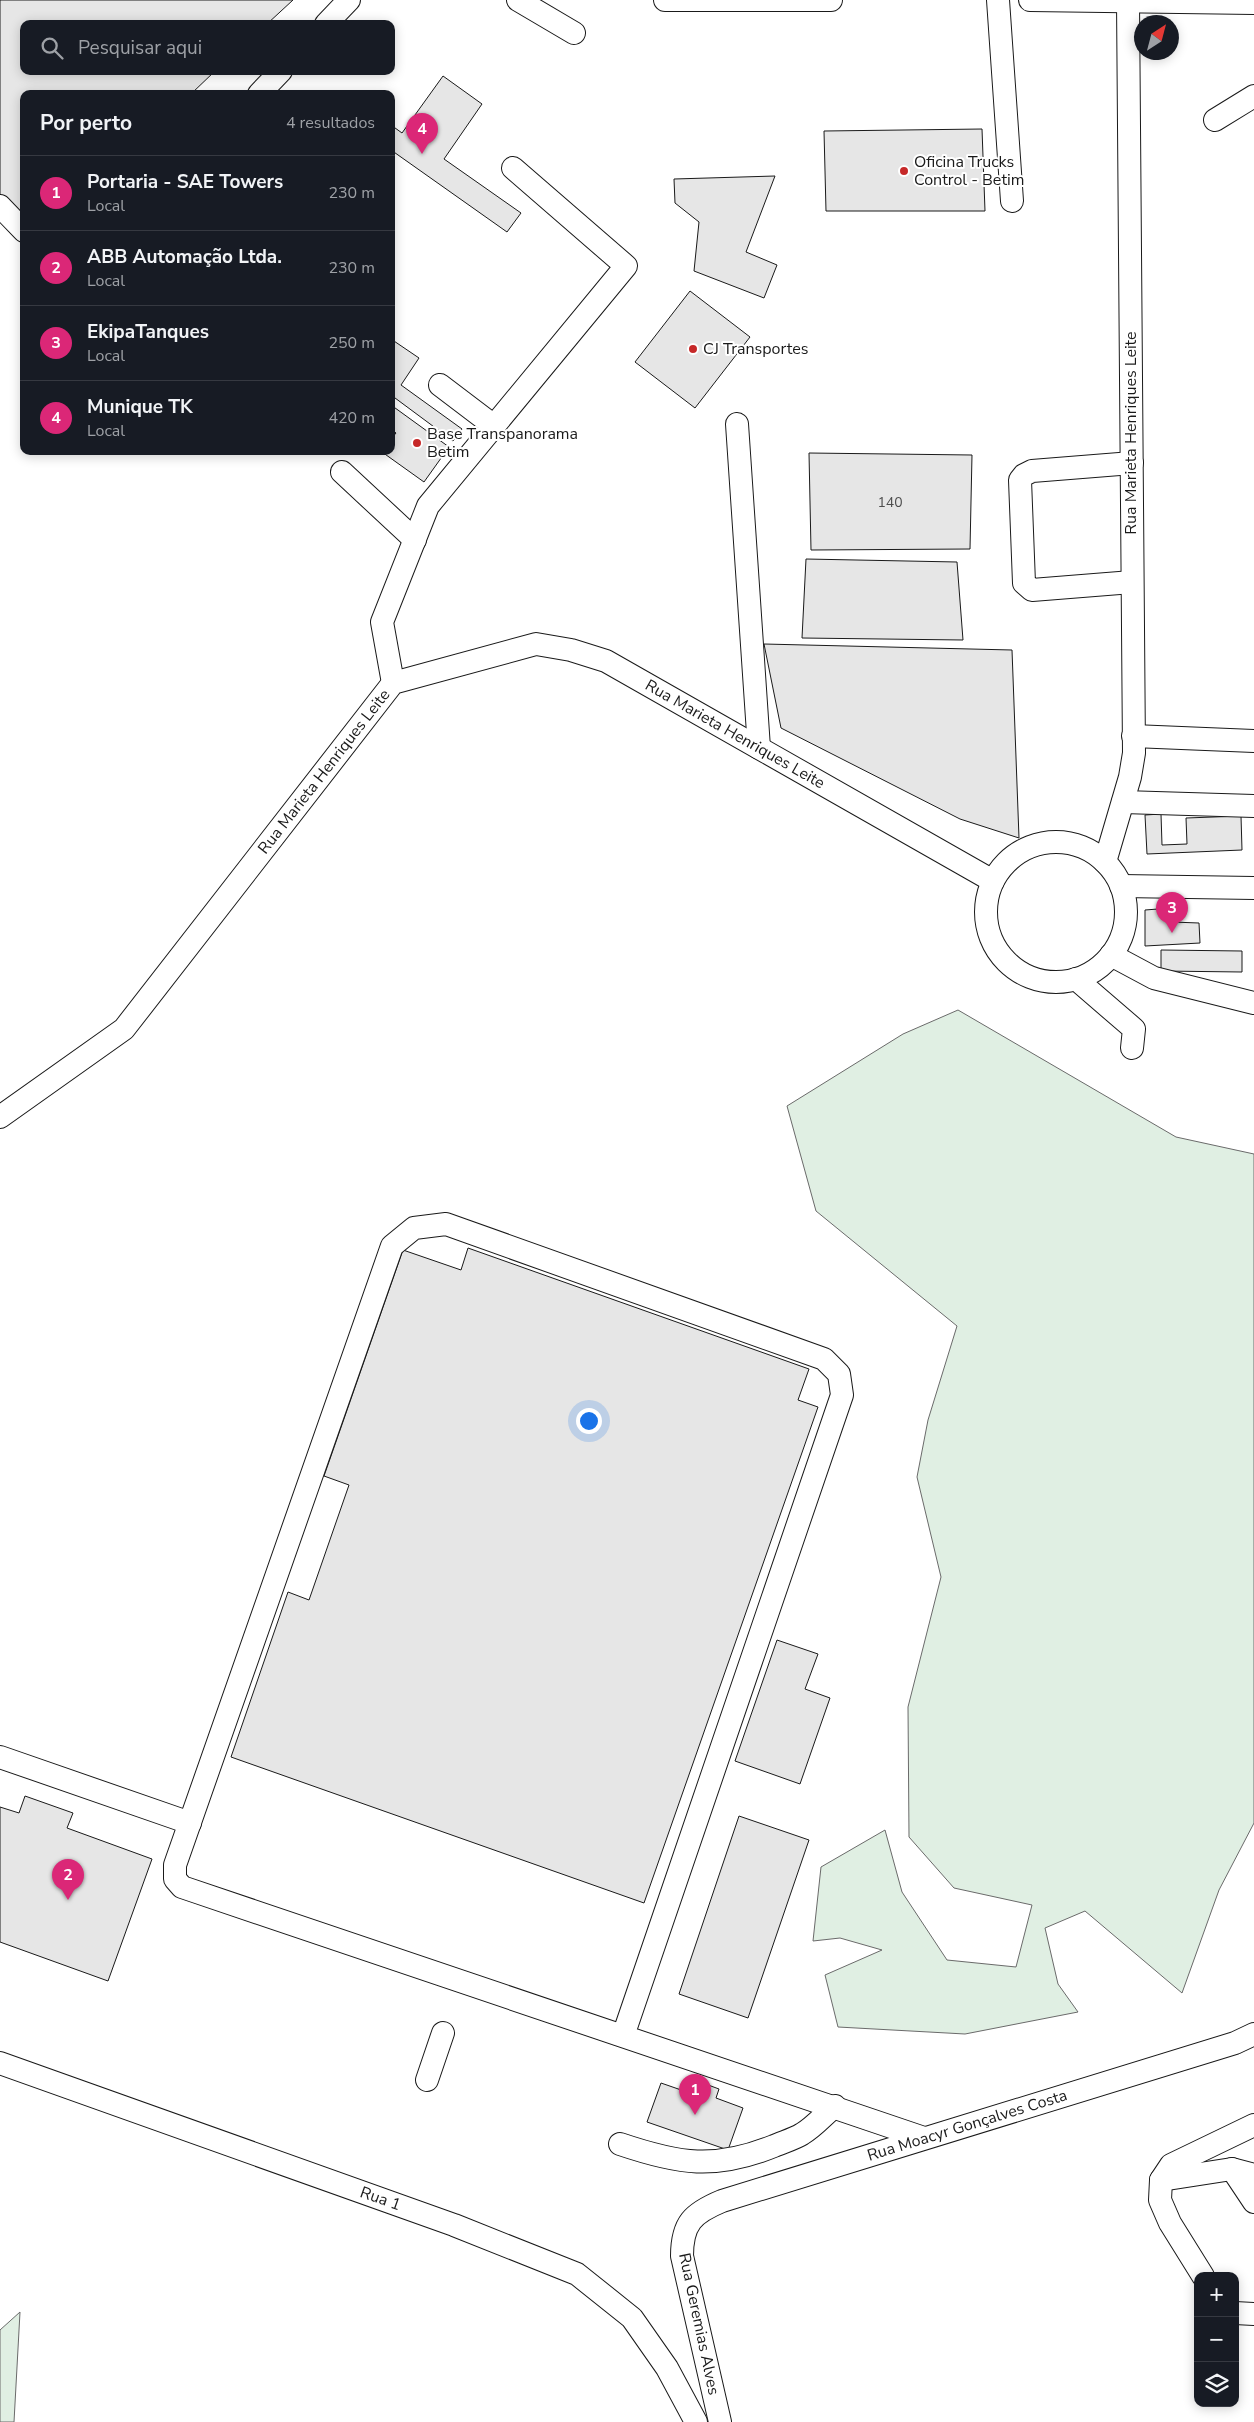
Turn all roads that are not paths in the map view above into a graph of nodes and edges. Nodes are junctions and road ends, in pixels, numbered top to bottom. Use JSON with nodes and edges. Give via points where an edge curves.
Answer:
{"nodes":[{"id":1,"x":349,"y":0,"type":"edge"},
{"id":2,"x":518,"y":0,"type":"edge"},
{"id":3,"x":665,"y":0,"type":"edge"},
{"id":4,"x":831,"y":0,"type":"edge"},
{"id":5,"x":998,"y":0,"type":"edge"},
{"id":6,"x":1030,"y":0,"type":"edge"},
{"id":7,"x":1128,"y":1,"type":"edge"},
{"id":8,"x":1254,"y":3,"type":"edge"},
{"id":9,"x":330,"y":20,"type":"edge"},
{"id":10,"x":574,"y":33,"type":"dead end"},
{"id":11,"x":277,"y":75,"type":"edge"},
{"id":12,"x":263,"y":90,"type":"edge"},
{"id":13,"x":1254,"y":96,"type":"edge"},
{"id":14,"x":1214,"y":120,"type":"dead end"},
{"id":15,"x":513,"y":168,"type":"dead end"},
{"id":16,"x":1012,"y":201,"type":"dead end"},
{"id":17,"x":0,"y":206,"type":"edge"},
{"id":18,"x":20,"y":227,"type":"edge"},
{"id":19,"x":440,"y":385,"type":"dead end"},
{"id":20,"x":737,"y":424,"type":"dead end"},
{"id":21,"x":494,"y":426,"type":"junction"},
{"id":22,"x":1132,"y":463,"type":"junction"},
{"id":23,"x":342,"y":472,"type":"dead end"},
{"id":24,"x":415,"y":540,"type":"junction"},
{"id":25,"x":1132,"y":582,"type":"junction"},
{"id":26,"x":393,"y":683,"type":"junction"},
{"id":27,"x":1133,"y":736,"type":"junction"},
{"id":28,"x":1254,"y":741,"type":"edge"},
{"id":29,"x":759,"y":748,"type":"junction"},
{"id":30,"x":1123,"y":802,"type":"junction"},
{"id":31,"x":1254,"y":806,"type":"edge"},
{"id":32,"x":1105,"y":862,"type":"junction"},
{"id":33,"x":993,"y":881,"type":"junction"},
{"id":34,"x":1121,"y":886,"type":"junction"},
{"id":35,"x":1254,"y":888,"type":"edge"},
{"id":36,"x":1112,"y":955,"type":"junction"},
{"id":37,"x":1076,"y":979,"type":"junction"},
{"id":38,"x":1254,"y":1003,"type":"edge"},
{"id":39,"x":1132,"y":1048,"type":"dead end"},
{"id":40,"x":0,"y":1117,"type":"edge"},
{"id":41,"x":0,"y":1757,"type":"edge"},
{"id":42,"x":190,"y":1823,"type":"junction"},
{"id":43,"x":443,"y":2033,"type":"dead end"},
{"id":44,"x":1254,"y":2034,"type":"edge"},
{"id":45,"x":623,"y":2036,"type":"junction"},
{"id":46,"x":0,"y":2063,"type":"edge"},
{"id":47,"x":427,"y":2080,"type":"dead end"},
{"id":48,"x":835,"y":2106,"type":"junction"},
{"id":49,"x":1254,"y":2125,"type":"edge"},
{"id":50,"x":924,"y":2138,"type":"junction"},
{"id":51,"x":620,"y":2144,"type":"dead end"},
{"id":52,"x":1232,"y":2169,"type":"junction"},
{"id":53,"x":1254,"y":2175,"type":"edge"},
{"id":54,"x":1161,"y":2180,"type":"junction"},
{"id":55,"x":1254,"y":2202,"type":"edge"},
{"id":56,"x":686,"y":2226,"type":"joint"},
{"id":57,"x":1201,"y":2272,"type":"edge"},
{"id":58,"x":1239,"y":2313,"type":"edge"},
{"id":59,"x":1254,"y":2314,"type":"edge"},
{"id":60,"x":696,"y":2422,"type":"edge"},
{"id":61,"x":720,"y":2422,"type":"edge"}],
"edges":[{"from":1,"to":9,"type":"street"},
{"from":2,"to":10,"type":"street"},
{"from":3,"to":4,"type":"street"},
{"from":5,"to":16,"type":"street"},
{"from":6,"to":7,"type":"street"},
{"from":7,"to":8,"type":"street"},
{"from":7,"to":22,"type":"street","name":"Rua Marieta Henriques Leite"},
{"from":11,"to":12,"type":"street"},
{"from":13,"to":14,"type":"street"},
{"from":15,"to":21,"type":"street","via":[[626,266]]},
{"from":17,"to":18,"type":"street"},
{"from":19,"to":21,"type":"street"},
{"from":20,"to":29,"type":"street"},
{"from":21,"to":24,"type":"street","via":[[428,506]]},
{"from":22,"to":25,"type":"street","name":"Rua Marieta Henriques Leite"},
{"from":22,"to":25,"type":"street","via":[[1032,472],[1020,480],[1024,582],[1032,590]]},
{"from":23,"to":24,"type":"street"},
{"from":24,"to":26,"type":"street","via":[[382,622]]},
{"from":25,"to":27,"type":"street","name":"Rua Marieta Henriques Leite"},
{"from":26,"to":29,"type":"street","name":"Rua Marieta Henriques Leite","via":[[536,644],[606,661]]},
{"from":26,"to":40,"type":"street","name":"Rua Marieta Henriques Leite","via":[[124,1030]]},
{"from":27,"to":28,"type":"street"},
{"from":27,"to":30,"type":"street","name":"Rua Marieta Henriques Leite","via":[[1131,769]]},
{"from":29,"to":33,"type":"street","name":"Rua Marieta Henriques Leite"},
{"from":30,"to":31,"type":"street"},
{"from":30,"to":32,"type":"street","name":"Rua Marieta Henriques Leite"},
{"from":32,"to":33,"type":"street","via":[[1080,846],[1051,842],[1023,850],[1011,858]]},
{"from":32,"to":34,"type":"street"},
{"from":33,"to":37,"type":"street","via":[[988,895],[987,924],[1008,962],[1032,977],[1047,981]]},
{"from":34,"to":35,"type":"street"},
{"from":34,"to":36,"type":"street","via":[[1126,914]]},
{"from":36,"to":37,"type":"street"},
{"from":36,"to":38,"type":"street","via":[[1154,978]]},
{"from":37,"to":39,"type":"street","via":[[1134,1028]]},
{"from":41,"to":42,"type":"street"},
{"from":42,"to":45,"type":"street","via":[[175,1865],[175,1879],[182,1887]]},
{"from":42,"to":45,"type":"street","via":[[392,1246],[414,1228],[446,1224],[824,1359],[839,1374],[842,1395]]},
{"from":43,"to":47,"type":"street"},
{"from":44,"to":50,"type":"street","name":"Rua Moacyr Gonçalves Costa","via":[[1235,2043]]},
{"from":45,"to":48,"type":"street"},
{"from":46,"to":60,"type":"street","name":"Rua 1","via":[[454,2225],[577,2274],[632,2318],[666,2368]]},
{"from":48,"to":50,"type":"street"},
{"from":48,"to":51,"type":"street","via":[[802,2134],[729,2161],[702,2163],[664,2157]]},
{"from":49,"to":54,"type":"street","via":[[1171,2165]]},
{"from":50,"to":56,"type":"street","name":"Rua Moacyr Gonçalves Costa","via":[[722,2200],[702,2209]]},
{"from":52,"to":53,"type":"street"},
{"from":52,"to":54,"type":"street"},
{"from":52,"to":55,"type":"street"},
{"from":54,"to":57,"type":"street","via":[[1160,2200],[1170,2223]]},
{"from":56,"to":61,"type":"street","name":"Rua Geremias Alves","via":[[682,2256]]},
{"from":58,"to":59,"type":"street"}]}
